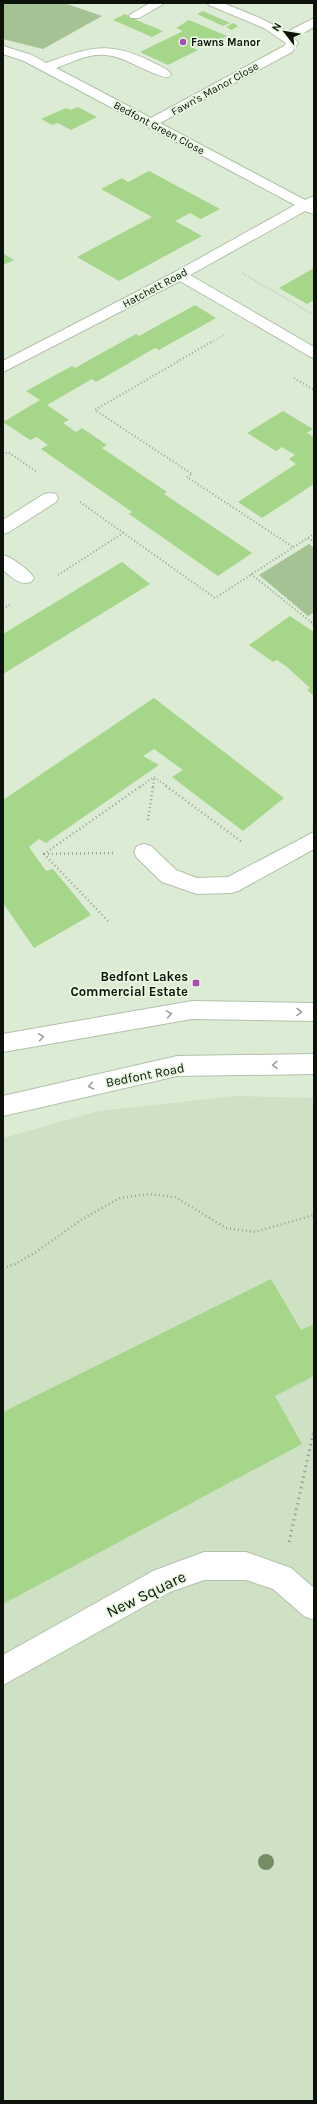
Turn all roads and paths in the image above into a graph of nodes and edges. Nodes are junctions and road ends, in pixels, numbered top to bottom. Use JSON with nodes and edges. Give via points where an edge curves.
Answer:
{"nodes":[{"id":1,"x":159,"y":3,"type":"edge"},
{"id":2,"x":213,"y":3,"type":"edge"},
{"id":3,"x":135,"y":16,"type":"dead end"},
{"id":4,"x":314,"y":22,"type":"edge"},
{"id":5,"x":288,"y":36,"type":"junction"},
{"id":6,"x":3,"y":50,"type":"edge"},
{"id":7,"x":46,"y":67,"type":"junction"},
{"id":8,"x":165,"y":74,"type":"dead end"},
{"id":9,"x":151,"y":123,"type":"junction"},
{"id":10,"x":311,"y":205,"type":"edge"},
{"id":11,"x":242,"y":273,"type":"dead end"},
{"id":12,"x":180,"y":275,"type":"junction"},
{"id":13,"x":314,"y":315,"type":"edge"},
{"id":14,"x":224,"y":335,"type":"dead end"},
{"id":15,"x":314,"y":353,"type":"edge"},
{"id":16,"x":3,"y":367,"type":"edge"},
{"id":17,"x":3,"y":455,"type":"edge"},
{"id":18,"x":38,"y":473,"type":"dead end"},
{"id":19,"x":50,"y":498,"type":"dead end"},
{"id":20,"x":75,"y":499,"type":"dead end"},
{"id":21,"x":3,"y":528,"type":"edge"},
{"id":22,"x":124,"y":533,"type":"junction"},
{"id":23,"x":314,"y":534,"type":"edge"},
{"id":24,"x":308,"y":538,"type":"junction"},
{"id":25,"x":314,"y":542,"type":"edge"},
{"id":26,"x":293,"y":547,"type":"junction"},
{"id":27,"x":3,"y":561,"type":"edge"},
{"id":28,"x":251,"y":574,"type":"junction"},
{"id":29,"x":57,"y":575,"type":"dead end"},
{"id":30,"x":25,"y":578,"type":"dead end"},
{"id":31,"x":14,"y":602,"type":"dead end"},
{"id":32,"x":3,"y":609,"type":"edge"},
{"id":33,"x":314,"y":620,"type":"edge"},
{"id":34,"x":310,"y":622,"type":"junction"},
{"id":35,"x":314,"y":626,"type":"edge"},
{"id":36,"x":154,"y":777,"type":"dead end"},
{"id":37,"x":314,"y":840,"type":"edge"},
{"id":38,"x":144,"y":852,"type":"junction"},
{"id":39,"x":44,"y":854,"type":"dead end"},
{"id":40,"x":314,"y":1012,"type":"edge"},
{"id":41,"x":3,"y":1043,"type":"edge"},
{"id":42,"x":314,"y":1064,"type":"edge"},
{"id":43,"x":3,"y":1106,"type":"edge"},
{"id":44,"x":314,"y":1215,"type":"edge"},
{"id":45,"x":3,"y":1268,"type":"edge"},
{"id":46,"x":314,"y":1430,"type":"edge"},
{"id":47,"x":281,"y":1578,"type":"junction"},
{"id":48,"x":314,"y":1606,"type":"edge"},
{"id":49,"x":3,"y":1671,"type":"edge"}],
"edges":[{"from":1,"to":3,"type":"street"},
{"from":2,"to":5,"type":"street"},
{"from":4,"to":5,"type":"street"},
{"from":5,"to":9,"type":"street","name":"Fawn's Manor Close","via":[[292,43],[288,49]]},
{"from":6,"to":7,"type":"street","name":"Bedfont Green Close"},
{"from":7,"to":8,"type":"street","via":[[93,53],[112,51]]},
{"from":7,"to":9,"type":"street","name":"Bedfont Green Close"},
{"from":9,"to":10,"type":"street","name":"Bedfont Green Close"},
{"from":10,"to":12,"type":"street","name":"Hatchett Road"},
{"from":11,"to":13,"type":"path"},
{"from":12,"to":15,"type":"street"},
{"from":12,"to":16,"type":"street","name":"Hatchett Road"},
{"from":14,"to":26,"type":"path","via":[[94,410],[192,474],[187,477]]},
{"from":17,"to":18,"type":"path","via":[[8,452]]},
{"from":19,"to":21,"type":"street"},
{"from":20,"to":22,"type":"path"},
{"from":22,"to":28,"type":"path","via":[[215,598]]},
{"from":22,"to":29,"type":"path"},
{"from":23,"to":24,"type":"path"},
{"from":24,"to":25,"type":"path"},
{"from":24,"to":26,"type":"path"},
{"from":26,"to":28,"type":"path"},
{"from":27,"to":30,"type":"street"},
{"from":28,"to":34,"type":"path"},
{"from":31,"to":32,"type":"path"},
{"from":33,"to":34,"type":"path"},
{"from":34,"to":35,"type":"path"},
{"from":36,"to":38,"type":"path"},
{"from":37,"to":38,"type":"street","via":[[231,884],[197,886],[169,876]]},
{"from":38,"to":39,"type":"path"},
{"from":41,"to":40,"type":"street","one_way":true,"via":[[192,1010]]},
{"from":42,"to":43,"type":"street","name":"Bedfont Road","one_way":true,"via":[[177,1066]]},
{"from":44,"to":45,"type":"path","via":[[255,1232],[226,1228],[176,1197],[149,1194],[120,1198],[84,1218],[36,1252]]},
{"from":46,"to":47,"type":"path"},
{"from":47,"to":48,"type":"street","name":"New Square"},
{"from":47,"to":49,"type":"street","name":"New Square","via":[[246,1566],[204,1566],[163,1581]]}]}
